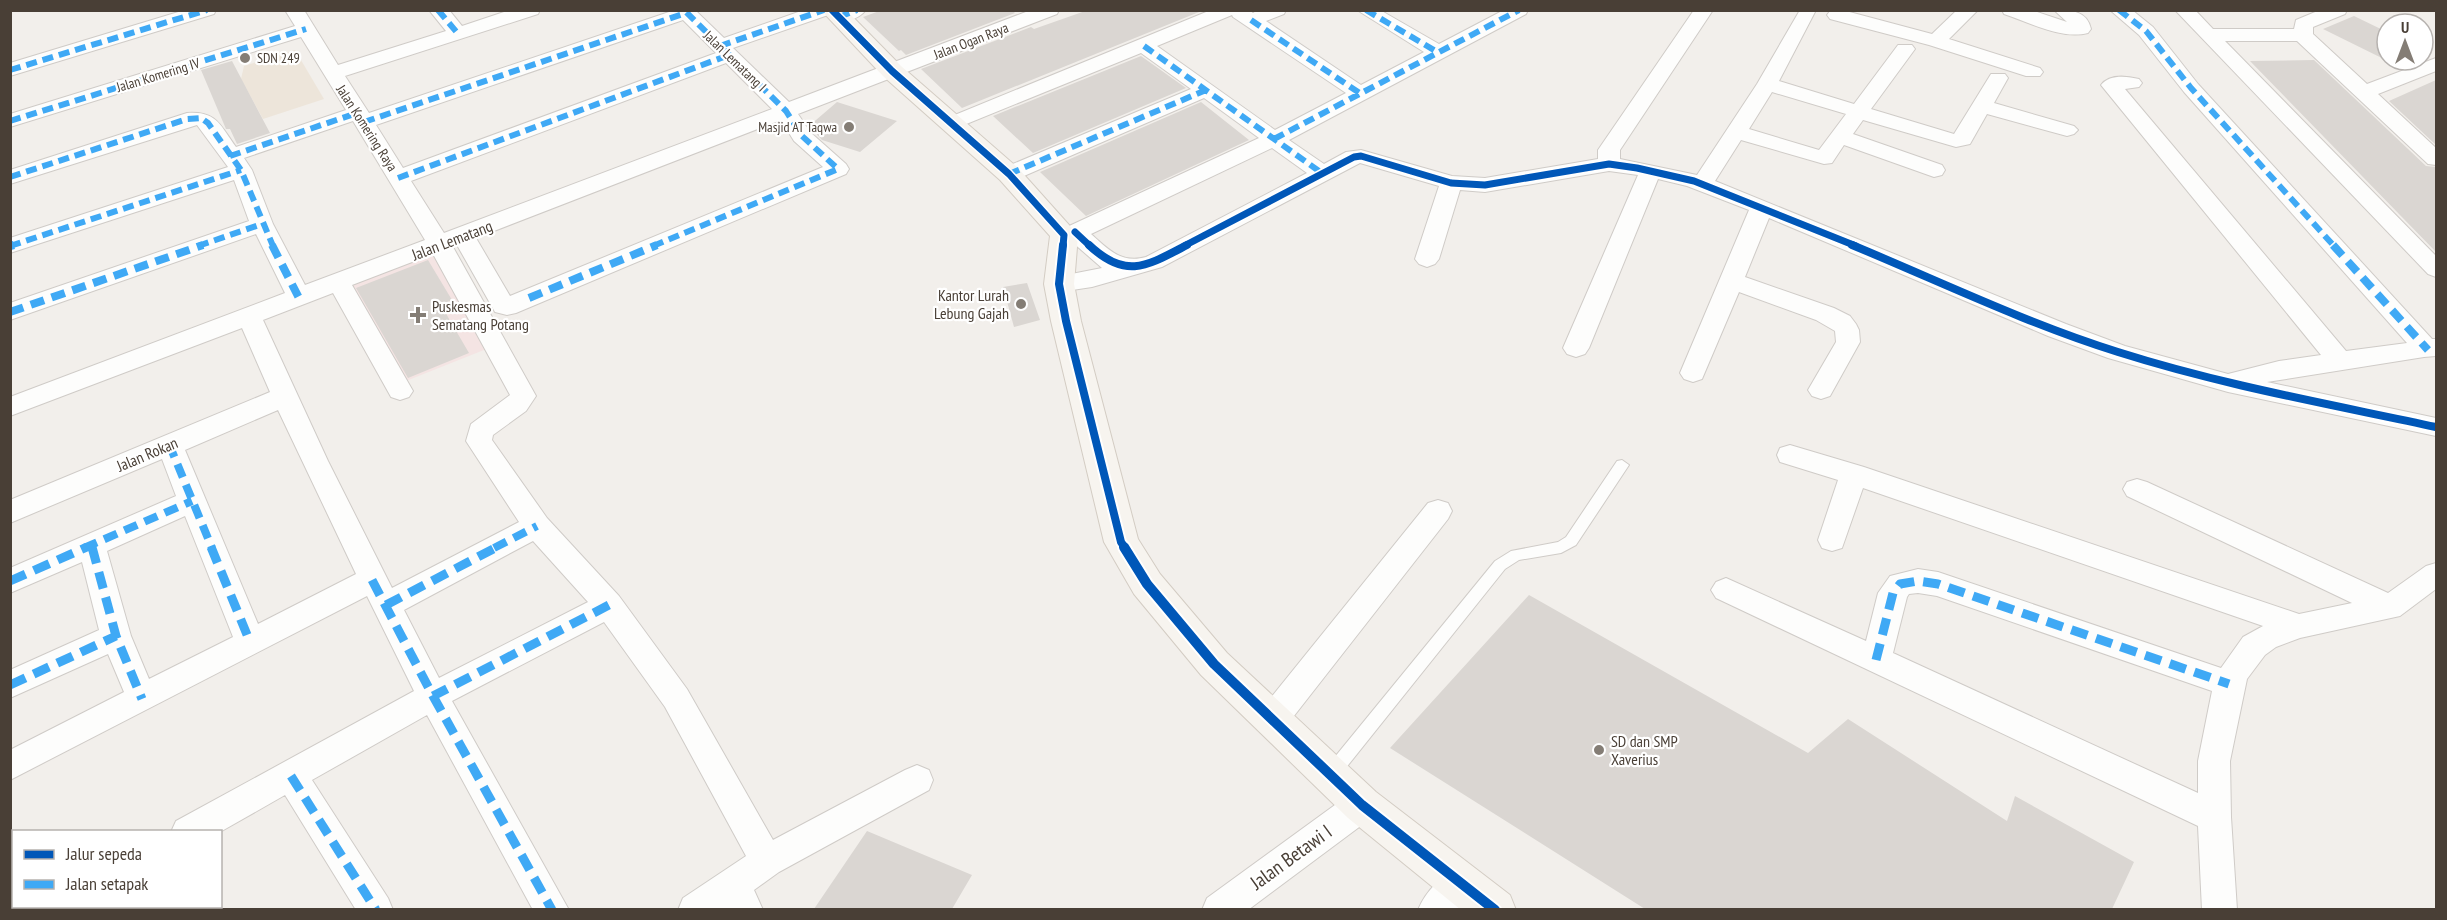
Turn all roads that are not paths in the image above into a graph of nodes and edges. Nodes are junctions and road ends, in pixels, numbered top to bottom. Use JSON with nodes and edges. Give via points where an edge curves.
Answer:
{"nodes":[{"id":1,"x":207,"y":10,"type":"edge"},
{"id":2,"x":294,"y":10,"type":"edge"},
{"id":3,"x":438,"y":10,"type":"edge"},
{"id":4,"x":531,"y":10,"type":"edge"},
{"id":5,"x":1050,"y":10,"type":"edge"},
{"id":6,"x":1228,"y":10,"type":"edge"},
{"id":7,"x":1277,"y":10,"type":"edge"},
{"id":8,"x":1366,"y":10,"type":"edge"},
{"id":9,"x":1704,"y":10,"type":"edge"},
{"id":10,"x":1969,"y":10,"type":"edge"},
{"id":11,"x":2011,"y":10,"type":"edge"},
{"id":12,"x":2063,"y":10,"type":"edge"},
{"id":13,"x":2119,"y":10,"type":"edge"},
{"id":14,"x":2184,"y":10,"type":"edge"},
{"id":15,"x":2338,"y":10,"type":"edge"},
{"id":16,"x":685,"y":12,"type":"edge"},
{"id":17,"x":838,"y":12,"type":"edge"},
{"id":18,"x":1508,"y":12,"type":"edge"},
{"id":19,"x":1808,"y":12,"type":"dead end"},
{"id":20,"x":1244,"y":15,"type":"edge"},
{"id":21,"x":1837,"y":15,"type":"dead end"},
{"id":22,"x":2298,"y":23,"type":"edge"},
{"id":23,"x":306,"y":29,"type":"junction"},
{"id":24,"x":459,"y":35,"type":"junction"},
{"id":25,"x":2208,"y":35,"type":"junction"},
{"id":26,"x":1936,"y":41,"type":"junction"},
{"id":27,"x":1144,"y":46,"type":"junction"},
{"id":28,"x":1905,"y":49,"type":"dead end"},
{"id":29,"x":725,"y":51,"type":"junction"},
{"id":30,"x":1439,"y":53,"type":"junction"},
{"id":31,"x":2436,"y":64,"type":"edge"},
{"id":32,"x":10,"y":70,"type":"edge"},
{"id":33,"x":892,"y":71,"type":"junction"},
{"id":34,"x":2033,"y":72,"type":"dead end"},
{"id":35,"x":332,"y":74,"type":"junction"},
{"id":36,"x":1998,"y":78,"type":"dead end"},
{"id":37,"x":2132,"y":83,"type":"dead end"},
{"id":38,"x":1767,"y":84,"type":"junction"},
{"id":39,"x":1206,"y":90,"type":"junction"},
{"id":40,"x":2364,"y":93,"type":"junction"},
{"id":41,"x":1361,"y":94,"type":"junction"},
{"id":42,"x":1982,"y":106,"type":"junction"},
{"id":43,"x":786,"y":111,"type":"junction"},
{"id":44,"x":1857,"y":111,"type":"junction"},
{"id":45,"x":361,"y":117,"type":"junction"},
{"id":46,"x":10,"y":121,"type":"edge"},
{"id":47,"x":952,"y":123,"type":"junction"},
{"id":48,"x":2067,"y":130,"type":"dead end"},
{"id":49,"x":1737,"y":132,"type":"junction"},
{"id":50,"x":1841,"y":137,"type":"junction"},
{"id":51,"x":1274,"y":139,"type":"junction"},
{"id":52,"x":2436,"y":159,"type":"edge"},
{"id":53,"x":235,"y":163,"type":"junction"},
{"id":54,"x":1609,"y":164,"type":"junction"},
{"id":55,"x":1934,"y":170,"type":"dead end"},
{"id":56,"x":1650,"y":171,"type":"junction"},
{"id":57,"x":1010,"y":174,"type":"junction"},
{"id":58,"x":1323,"y":174,"type":"junction"},
{"id":59,"x":10,"y":177,"type":"edge"},
{"id":60,"x":398,"y":178,"type":"junction"},
{"id":61,"x":1451,"y":183,"type":"junction"},
{"id":62,"x":1702,"y":185,"type":"junction"},
{"id":63,"x":1762,"y":207,"type":"junction"},
{"id":64,"x":262,"y":224,"type":"junction"},
{"id":65,"x":1070,"y":233,"type":"junction"},
{"id":66,"x":452,"y":241,"type":"junction"},
{"id":67,"x":10,"y":246,"type":"edge"},
{"id":68,"x":1427,"y":259,"type":"dead end"},
{"id":69,"x":1124,"y":269,"type":"junction"},
{"id":70,"x":2436,"y":269,"type":"edge"},
{"id":71,"x":1731,"y":281,"type":"junction"},
{"id":72,"x":339,"y":283,"type":"junction"},
{"id":73,"x":1059,"y":284,"type":"junction"},
{"id":74,"x":480,"y":291,"type":"junction"},
{"id":75,"x":299,"y":298,"type":"junction"},
{"id":76,"x":10,"y":312,"type":"edge"},
{"id":77,"x":250,"y":317,"type":"junction"},
{"id":78,"x":1576,"y":348,"type":"dead end"},
{"id":79,"x":2432,"y":348,"type":"edge"},
{"id":80,"x":2340,"y":362,"type":"junction"},
{"id":81,"x":1693,"y":373,"type":"dead end"},
{"id":82,"x":2228,"y":383,"type":"junction"},
{"id":83,"x":1821,"y":390,"type":"dead end"},
{"id":84,"x":400,"y":391,"type":"dead end"},
{"id":85,"x":284,"y":397,"type":"junction"},
{"id":86,"x":10,"y":407,"type":"edge"},
{"id":87,"x":2436,"y":427,"type":"edge"},
{"id":88,"x":169,"y":444,"type":"junction"},
{"id":89,"x":1790,"y":455,"type":"dead end"},
{"id":90,"x":1622,"y":465,"type":"dead end"},
{"id":91,"x":1854,"y":474,"type":"junction"},
{"id":92,"x":2137,"y":489,"type":"dead end"},
{"id":93,"x":192,"y":501,"type":"junction"},
{"id":94,"x":1438,"y":511,"type":"dead end"},
{"id":95,"x":10,"y":512,"type":"edge"},
{"id":96,"x":537,"y":526,"type":"junction"},
{"id":97,"x":1832,"y":540,"type":"dead end"},
{"id":98,"x":92,"y":547,"type":"junction"},
{"id":99,"x":2436,"y":574,"type":"edge"},
{"id":100,"x":10,"y":582,"type":"edge"},
{"id":101,"x":1726,"y":590,"type":"dead end"},
{"id":102,"x":379,"y":593,"type":"junction"},
{"id":103,"x":609,"y":605,"type":"junction"},
{"id":104,"x":2390,"y":607,"type":"junction"},
{"id":105,"x":2299,"y":626,"type":"junction"},
{"id":106,"x":116,"y":636,"type":"junction"},
{"id":107,"x":250,"y":642,"type":"junction"},
{"id":108,"x":1876,"y":660,"type":"junction"},
{"id":109,"x":2229,"y":684,"type":"junction"},
{"id":110,"x":10,"y":685,"type":"edge"},
{"id":111,"x":433,"y":696,"type":"junction"},
{"id":112,"x":142,"y":699,"type":"junction"},
{"id":113,"x":1272,"y":720,"type":"junction"},
{"id":114,"x":10,"y":766,"type":"edge"},
{"id":115,"x":1330,"y":775,"type":"junction"},
{"id":116,"x":291,"y":776,"type":"junction"},
{"id":117,"x":917,"y":780,"type":"dead end"},
{"id":118,"x":1362,"y":805,"type":"junction"},
{"id":119,"x":2214,"y":817,"type":"junction"},
{"id":120,"x":190,"y":830,"type":"edge"},
{"id":121,"x":767,"y":861,"type":"junction"},
{"id":122,"x":1448,"y":896,"type":"edge"},
{"id":123,"x":740,"y":898,"type":"edge"},
{"id":124,"x":376,"y":909,"type":"edge"},
{"id":125,"x":552,"y":909,"type":"edge"},
{"id":126,"x":695,"y":909,"type":"edge"},
{"id":127,"x":1219,"y":909,"type":"edge"},
{"id":128,"x":1495,"y":909,"type":"edge"},
{"id":129,"x":2220,"y":909,"type":"edge"}],
"edges":[{"from":1,"to":32,"type":"street"},
{"from":2,"to":23,"type":"street","name":"Jalan Komering Raya"},
{"from":3,"to":24,"type":"street"},
{"from":4,"to":24,"type":"street"},
{"from":5,"to":33,"type":"street","name":"Jalan Ogan Raya"},
{"from":6,"to":27,"type":"street"},
{"from":7,"to":20,"type":"street"},
{"from":8,"to":30,"type":"street"},
{"from":9,"to":54,"type":"street","via":[[1609,150]]},
{"from":10,"to":26,"type":"street"},
{"from":11,"to":12,"type":"street","via":[[2065,28],[2082,27]]},
{"from":13,"to":79,"type":"street","via":[[2146,31],[2191,88]]},
{"from":14,"to":25,"type":"street"},
{"from":15,"to":22,"type":"street"},
{"from":16,"to":29,"type":"street","name":"Jalan Lematang I"},
{"from":16,"to":45,"type":"street"},
{"from":17,"to":29,"type":"street"},
{"from":17,"to":33,"type":"street"},
{"from":18,"to":30,"type":"street"},
{"from":19,"to":38,"type":"street"},
{"from":20,"to":41,"type":"street"},
{"from":21,"to":26,"type":"street"},
{"from":22,"to":25,"type":"street"},
{"from":22,"to":40,"type":"street"},
{"from":23,"to":35,"type":"street","name":"Jalan Komering Raya"},
{"from":23,"to":46,"type":"street","name":"Jalan Komering IV"},
{"from":24,"to":35,"type":"street"},
{"from":25,"to":70,"type":"street"},
{"from":26,"to":34,"type":"street"},
{"from":27,"to":39,"type":"street"},
{"from":27,"to":47,"type":"street"},
{"from":28,"to":44,"type":"street"},
{"from":29,"to":43,"type":"street","name":"Jalan Lematang I"},
{"from":29,"to":60,"type":"street"},
{"from":30,"to":41,"type":"street"},
{"from":31,"to":40,"type":"street"},
{"from":33,"to":43,"type":"street","name":"Jalan Lematang"},
{"from":33,"to":47,"type":"street"},
{"from":35,"to":45,"type":"street","name":"Jalan Komering Raya"},
{"from":36,"to":42,"type":"street"},
{"from":37,"to":80,"type":"street","via":[[2111,84]]},
{"from":38,"to":44,"type":"street"},
{"from":38,"to":49,"type":"street"},
{"from":39,"to":51,"type":"street"},
{"from":39,"to":57,"type":"street"},
{"from":40,"to":52,"type":"street"},
{"from":41,"to":51,"type":"street"},
{"from":42,"to":44,"type":"street","via":[[1962,139],[1956,141]]},
{"from":42,"to":48,"type":"street"},
{"from":43,"to":66,"type":"street","name":"Jalan Lematang"},
{"from":43,"to":74,"type":"street","name":"Jalan Lematang I","via":[[802,136],[837,166],[836,170],[507,307]]},
{"from":44,"to":50,"type":"street"},
{"from":45,"to":53,"type":"street"},
{"from":45,"to":60,"type":"street","name":"Jalan Komering Raya"},
{"from":47,"to":57,"type":"street"},
{"from":49,"to":50,"type":"street","via":[[1819,158],[1824,158]]},
{"from":49,"to":62,"type":"street"},
{"from":50,"to":55,"type":"street"},
{"from":51,"to":58,"type":"street"},
{"from":51,"to":65,"type":"street"},
{"from":53,"to":59,"type":"street","via":[[201,118],[187,119]]},
{"from":53,"to":64,"type":"street"},
{"from":53,"to":67,"type":"street"},
{"from":54,"to":56,"type":"street"},
{"from":54,"to":61,"type":"street","via":[[1485,185]]},
{"from":56,"to":62,"type":"street"},
{"from":56,"to":78,"type":"street"},
{"from":57,"to":65,"type":"street"},
{"from":58,"to":61,"type":"street","via":[[1361,156]]},
{"from":58,"to":69,"type":"street","via":[[1154,262]]},
{"from":60,"to":66,"type":"street","name":"Jalan Komering Raya"},
{"from":61,"to":68,"type":"street"},
{"from":62,"to":63,"type":"street"},
{"from":63,"to":71,"type":"street"},
{"from":63,"to":82,"type":"street","via":[[2083,340]]},
{"from":64,"to":75,"type":"street"},
{"from":64,"to":76,"type":"street"},
{"from":65,"to":69,"type":"street"},
{"from":65,"to":73,"type":"street"},
{"from":66,"to":72,"type":"street","name":"Jalan Lematang"},
{"from":66,"to":74,"type":"street","name":"Jalan Komering Raya"},
{"from":69,"to":73,"type":"street"},
{"from":71,"to":81,"type":"street"},
{"from":71,"to":83,"type":"street","via":[[1825,314],[1847,330],[1848,342]]},
{"from":72,"to":75,"type":"street","name":"Jalan Lematang"},
{"from":72,"to":84,"type":"street"},
{"from":73,"to":113,"type":"street","via":[[1121,542],[1147,584],[1208,657]]},
{"from":74,"to":96,"type":"street","via":[[524,396],[480,431],[479,441]]},
{"from":75,"to":77,"type":"street","name":"Jalan Lematang"},
{"from":77,"to":85,"type":"street"},
{"from":77,"to":86,"type":"street","name":"Jalan Lematang"},
{"from":79,"to":80,"type":"street"},
{"from":80,"to":82,"type":"street","via":[[2267,372]]},
{"from":82,"to":87,"type":"street"},
{"from":85,"to":88,"type":"street","name":"Jalan Rokan"},
{"from":85,"to":102,"type":"street"},
{"from":88,"to":93,"type":"street"},
{"from":88,"to":95,"type":"street","name":"Jalan Rokan"},
{"from":89,"to":91,"type":"street"},
{"from":90,"to":115,"type":"lane","via":[[1571,541],[1561,547],[1516,555],[1500,565]]},
{"from":91,"to":97,"type":"street"},
{"from":91,"to":105,"type":"street"},
{"from":92,"to":104,"type":"street"},
{"from":93,"to":98,"type":"street"},
{"from":93,"to":107,"type":"street"},
{"from":94,"to":113,"type":"street"},
{"from":96,"to":102,"type":"street"},
{"from":96,"to":103,"type":"street"},
{"from":98,"to":100,"type":"street"},
{"from":98,"to":106,"type":"street"},
{"from":99,"to":104,"type":"street"},
{"from":101,"to":108,"type":"street"},
{"from":102,"to":107,"type":"street"},
{"from":102,"to":111,"type":"street"},
{"from":103,"to":111,"type":"street"},
{"from":103,"to":121,"type":"street","via":[[676,698]]},
{"from":104,"to":105,"type":"street"},
{"from":105,"to":109,"type":"street","via":[[2254,646]]},
{"from":106,"to":110,"type":"street"},
{"from":106,"to":112,"type":"street"},
{"from":107,"to":112,"type":"street"},
{"from":108,"to":109,"type":"street","via":[[1893,593],[1900,584],[1918,581],[1938,584]]},
{"from":108,"to":119,"type":"street"},
{"from":109,"to":119,"type":"street","via":[[2214,761]]},
{"from":111,"to":116,"type":"street"},
{"from":111,"to":125,"type":"street"},
{"from":112,"to":114,"type":"street"},
{"from":113,"to":115,"type":"street"},
{"from":115,"to":118,"type":"street"},
{"from":116,"to":120,"type":"street"},
{"from":116,"to":124,"type":"street"},
{"from":117,"to":121,"type":"street"},
{"from":118,"to":122,"type":"street"},
{"from":118,"to":127,"type":"street","name":"Jalan Betawi I"},
{"from":119,"to":129,"type":"street"},
{"from":121,"to":123,"type":"street"},
{"from":122,"to":128,"type":"street"},
{"from":123,"to":126,"type":"street"}]}
